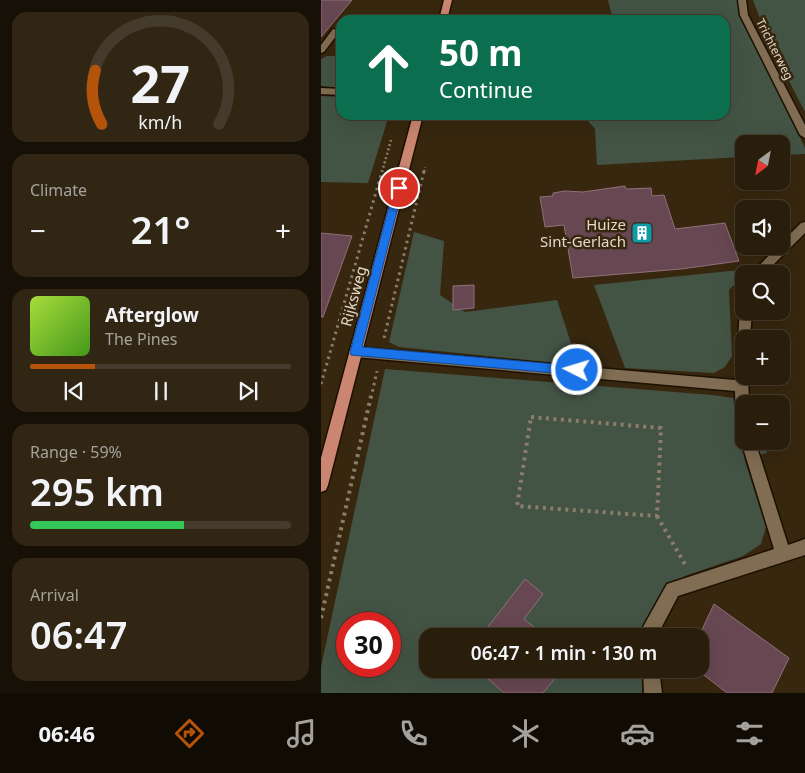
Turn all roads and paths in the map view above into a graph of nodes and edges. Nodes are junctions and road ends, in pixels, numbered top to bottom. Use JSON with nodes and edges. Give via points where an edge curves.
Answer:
{"nodes":[{"id":1,"x":448,"y":0,"type":"edge"},
{"id":2,"x":742,"y":0,"type":"edge"},
{"id":3,"x":444,"y":15,"type":"edge"},
{"id":4,"x":336,"y":31,"type":"dead end"},
{"id":5,"x":321,"y":50,"type":"edge"},
{"id":6,"x":321,"y":90,"type":"edge"},
{"id":7,"x":336,"y":92,"type":"edge"},
{"id":8,"x":417,"y":120,"type":"edge"},
{"id":9,"x":393,"y":134,"type":"dead end"},
{"id":10,"x":805,"y":135,"type":"edge"},
{"id":11,"x":425,"y":164,"type":"dead end"},
{"id":12,"x":805,"y":226,"type":"edge"},
{"id":13,"x":766,"y":265,"type":"edge"},
{"id":14,"x":385,"y":334,"type":"dead end"},
{"id":15,"x":355,"y":352,"type":"junction"},
{"id":16,"x":377,"y":372,"type":"dead end"},
{"id":17,"x":321,"y":384,"type":"edge"},
{"id":18,"x":741,"y":386,"type":"joint"},
{"id":19,"x":741,"y":395,"type":"edge"},
{"id":20,"x":751,"y":450,"type":"edge"},
{"id":21,"x":321,"y":485,"type":"edge"},
{"id":22,"x":657,"y":516,"type":"junction"},
{"id":23,"x":805,"y":547,"type":"edge"},
{"id":24,"x":783,"y":553,"type":"junction"},
{"id":25,"x":695,"y":582,"type":"junction"},
{"id":26,"x":321,"y":618,"type":"edge"},
{"id":27,"x":652,"y":628,"type":"edge"},
{"id":28,"x":652,"y":678,"type":"edge"},
{"id":29,"x":653,"y":693,"type":"edge"}],
"edges":[{"from":1,"to":3,"type":"main road"},
{"from":2,"to":10,"type":"street","name":"Trichterweg","via":[[744,15]]},
{"from":4,"to":5,"type":"street"},
{"from":6,"to":7,"type":"street"},
{"from":8,"to":15,"type":"main road","name":"Rijksweg"},
{"from":9,"to":17,"type":"path","name":"Rijksweg"},
{"from":11,"to":14,"type":"path"},
{"from":12,"to":13,"type":"street"},
{"from":15,"to":18,"type":"street"},
{"from":15,"to":21,"type":"main road","name":"Rijksweg"},
{"from":16,"to":26,"type":"path"},
{"from":18,"to":19,"type":"street"},
{"from":20,"to":24,"type":"street"},
{"from":22,"to":22,"type":"path","via":[[517,506],[531,417],[661,428]]},
{"from":22,"to":25,"type":"path"},
{"from":23,"to":24,"type":"street"},
{"from":24,"to":25,"type":"street"},
{"from":25,"to":27,"type":"street","via":[[673,590]]},
{"from":28,"to":29,"type":"street"}]}
